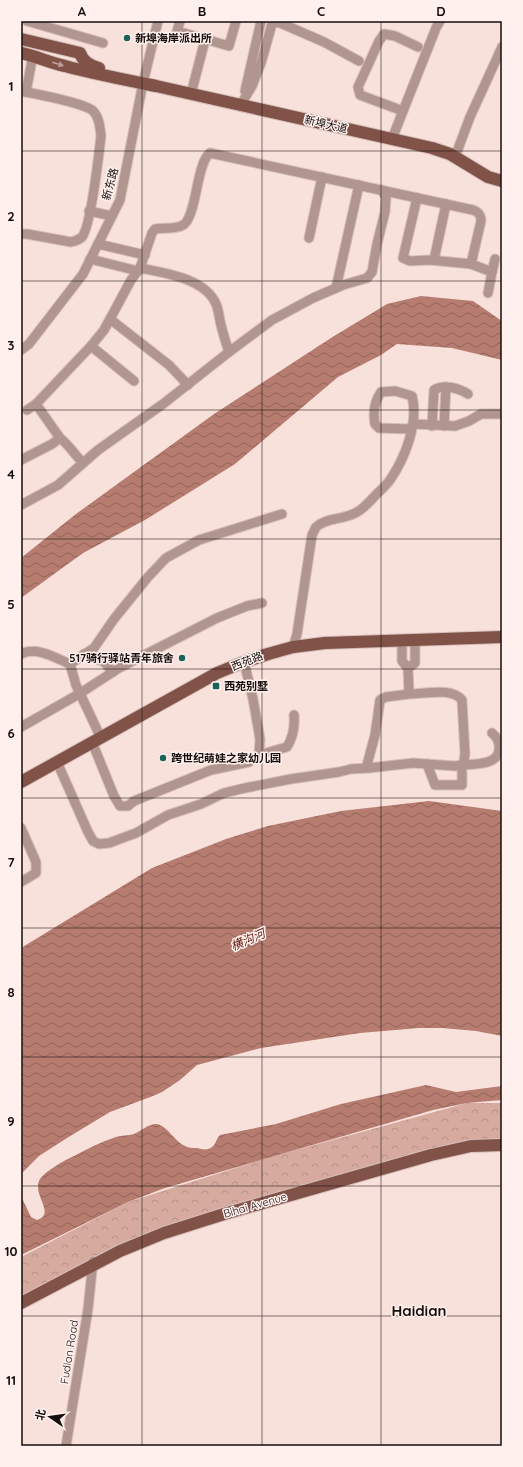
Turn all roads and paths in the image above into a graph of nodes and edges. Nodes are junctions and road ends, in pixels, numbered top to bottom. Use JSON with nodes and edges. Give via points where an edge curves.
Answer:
{"nodes":[{"id":1,"x":27,"y":21,"type":"edge"},
{"id":2,"x":158,"y":21,"type":"edge"},
{"id":3,"x":180,"y":21,"type":"edge"},
{"id":4,"x":236,"y":21,"type":"edge"},
{"id":5,"x":260,"y":21,"type":"edge"},
{"id":6,"x":440,"y":21,"type":"edge"},
{"id":7,"x":58,"y":30,"type":"junction"},
{"id":8,"x":87,"y":38,"type":"junction"},
{"id":9,"x":21,"y":39,"type":"edge"},
{"id":10,"x":205,"y":40,"type":"junction"},
{"id":11,"x":104,"y":43,"type":"dead end"},
{"id":12,"x":418,"y":46,"type":"dead end"},
{"id":13,"x":54,"y":47,"type":"junction"},
{"id":14,"x":502,"y":47,"type":"edge"},
{"id":15,"x":21,"y":53,"type":"edge"},
{"id":16,"x":80,"y":53,"type":"junction"},
{"id":17,"x":33,"y":56,"type":"junction"},
{"id":18,"x":359,"y":61,"type":"dead end"},
{"id":19,"x":143,"y":84,"type":"junction"},
{"id":20,"x":23,"y":92,"type":"edge"},
{"id":21,"x":191,"y":94,"type":"junction"},
{"id":22,"x":240,"y":106,"type":"junction"},
{"id":23,"x":403,"y":111,"type":"junction"},
{"id":24,"x":392,"y":139,"type":"junction"},
{"id":25,"x":455,"y":157,"type":"junction"},
{"id":26,"x":322,"y":177,"type":"junction"},
{"id":27,"x":502,"y":181,"type":"edge"},
{"id":28,"x":360,"y":185,"type":"junction"},
{"id":29,"x":382,"y":190,"type":"junction"},
{"id":30,"x":417,"y":198,"type":"junction"},
{"id":31,"x":446,"y":204,"type":"junction"},
{"id":32,"x":89,"y":211,"type":"junction"},
{"id":33,"x":112,"y":216,"type":"junction"},
{"id":34,"x":21,"y":234,"type":"edge"},
{"id":35,"x":309,"y":238,"type":"dead end"},
{"id":36,"x":98,"y":244,"type":"junction"},
{"id":37,"x":145,"y":255,"type":"junction"},
{"id":38,"x":90,"y":259,"type":"junction"},
{"id":39,"x":495,"y":259,"type":"dead end"},
{"id":40,"x":434,"y":260,"type":"junction"},
{"id":41,"x":471,"y":264,"type":"junction"},
{"id":42,"x":139,"y":270,"type":"junction"},
{"id":43,"x":492,"y":272,"type":"junction"},
{"id":44,"x":336,"y":288,"type":"junction"},
{"id":45,"x":488,"y":292,"type":"dead end"},
{"id":46,"x":110,"y":319,"type":"junction"},
{"id":47,"x":91,"y":346,"type":"junction"},
{"id":48,"x":21,"y":350,"type":"edge"},
{"id":49,"x":229,"y":352,"type":"junction"},
{"id":50,"x":134,"y":381,"type":"dead end"},
{"id":51,"x":188,"y":385,"type":"junction"},
{"id":52,"x":446,"y":387,"type":"junction"},
{"id":53,"x":468,"y":394,"type":"dead end"},
{"id":54,"x":36,"y":404,"type":"junction"},
{"id":55,"x":27,"y":410,"type":"dead end"},
{"id":56,"x":502,"y":414,"type":"edge"},
{"id":57,"x":414,"y":424,"type":"junction"},
{"id":58,"x":432,"y":426,"type":"junction"},
{"id":59,"x":444,"y":426,"type":"junction"},
{"id":60,"x":60,"y":438,"type":"junction"},
{"id":61,"x":21,"y":460,"type":"edge"},
{"id":62,"x":83,"y":463,"type":"junction"},
{"id":63,"x":21,"y":505,"type":"edge"},
{"id":64,"x":282,"y":514,"type":"dead end"},
{"id":65,"x":262,"y":603,"type":"dead end"},
{"id":66,"x":502,"y":637,"type":"edge"},
{"id":67,"x":415,"y":640,"type":"junction"},
{"id":68,"x":402,"y":641,"type":"junction"},
{"id":69,"x":293,"y":647,"type":"junction"},
{"id":70,"x":21,"y":654,"type":"edge"},
{"id":71,"x":84,"y":654,"type":"junction"},
{"id":72,"x":244,"y":662,"type":"junction"},
{"id":73,"x":70,"y":664,"type":"junction"},
{"id":74,"x":408,"y":668,"type":"junction"},
{"id":75,"x":113,"y":672,"type":"junction"},
{"id":76,"x":79,"y":694,"type":"junction"},
{"id":77,"x":409,"y":694,"type":"junction"},
{"id":78,"x":294,"y":715,"type":"dead end"},
{"id":79,"x":21,"y":727,"type":"edge"},
{"id":80,"x":492,"y":733,"type":"dead end"},
{"id":81,"x":96,"y":740,"type":"junction"},
{"id":82,"x":259,"y":755,"type":"junction"},
{"id":83,"x":58,"y":762,"type":"junction"},
{"id":84,"x":427,"y":764,"type":"junction"},
{"id":85,"x":462,"y":765,"type":"junction"},
{"id":86,"x":369,"y":768,"type":"junction"},
{"id":87,"x":21,"y":782,"type":"edge"},
{"id":88,"x":21,"y":828,"type":"edge"},
{"id":89,"x":21,"y":882,"type":"edge"},
{"id":90,"x":502,"y":1141,"type":"edge"},
{"id":91,"x":502,"y":1145,"type":"edge"},
{"id":92,"x":92,"y":1263,"type":"junction"},
{"id":93,"x":21,"y":1298,"type":"edge"},
{"id":94,"x":21,"y":1303,"type":"edge"},
{"id":95,"x":66,"y":1446,"type":"edge"}],
"edges":[{"from":1,"to":7,"type":"street"},
{"from":2,"to":19,"type":"street","name":"新东路"},
{"from":3,"to":10,"type":"street","via":[[177,31]]},
{"from":4,"to":10,"type":"street","via":[[229,46]]},
{"from":5,"to":22,"type":"street"},
{"from":6,"to":23,"type":"street"},
{"from":7,"to":8,"type":"street"},
{"from":7,"to":13,"type":"street"},
{"from":8,"to":11,"type":"street"},
{"from":8,"to":16,"type":"street"},
{"from":9,"to":13,"type":"main road"},
{"from":10,"to":21,"type":"street"},
{"from":12,"to":23,"type":"street","via":[[384,34],[358,87],[360,95]]},
{"from":13,"to":16,"type":"main road"},
{"from":14,"to":25,"type":"street"},
{"from":15,"to":17,"type":"main road","name":"新埠大道"},
{"from":16,"to":19,"type":"main road","name":"新埠大道","via":[[86,63],[94,67],[132,76]]},
{"from":17,"to":19,"type":"main road","name":"新埠大道","one_way":true,"via":[[64,66]]},
{"from":17,"to":20,"type":"street"},
{"from":18,"to":22,"type":"street","via":[[278,22],[272,24],[261,63],[252,86]]},
{"from":19,"to":21,"type":"main road","name":"新埠大道"},
{"from":19,"to":33,"type":"street","name":"新东路","via":[[120,200]]},
{"from":20,"to":32,"type":"street","via":[[70,102],[92,110],[95,114],[100,124],[101,136]]},
{"from":21,"to":22,"type":"main road","name":"新埠大道"},
{"from":22,"to":24,"type":"main road","name":"新埠大道"},
{"from":23,"to":24,"type":"street"},
{"from":24,"to":25,"type":"main road","name":"新埠大道","via":[[432,148]]},
{"from":25,"to":27,"type":"main road","name":"新埠大道","via":[[485,176]]},
{"from":26,"to":28,"type":"street"},
{"from":26,"to":35,"type":"street"},
{"from":26,"to":37,"type":"street","via":[[210,153],[204,160],[195,198],[184,225],[155,229]]},
{"from":28,"to":29,"type":"street"},
{"from":28,"to":44,"type":"street"},
{"from":29,"to":30,"type":"street"},
{"from":29,"to":44,"type":"street","via":[[386,206],[372,272],[367,278]]},
{"from":30,"to":31,"type":"street"},
{"from":30,"to":40,"type":"street","via":[[403,258],[410,261]]},
{"from":31,"to":40,"type":"street"},
{"from":31,"to":41,"type":"street","via":[[476,211],[481,216]]},
{"from":32,"to":33,"type":"street"},
{"from":32,"to":34,"type":"street","via":[[82,236],[71,242]]},
{"from":33,"to":36,"type":"street","name":"新东路"},
{"from":36,"to":37,"type":"street"},
{"from":36,"to":38,"type":"street","name":"新东路"},
{"from":37,"to":42,"type":"street"},
{"from":38,"to":42,"type":"street"},
{"from":38,"to":48,"type":"street","name":"新东路","via":[[83,274],[29,344]]},
{"from":39,"to":43,"type":"street"},
{"from":40,"to":41,"type":"street"},
{"from":41,"to":43,"type":"street"},
{"from":42,"to":46,"type":"street"},
{"from":42,"to":49,"type":"street","via":[[189,280],[212,297]]},
{"from":43,"to":45,"type":"street"},
{"from":44,"to":49,"type":"street","via":[[272,320]]},
{"from":46,"to":47,"type":"street"},
{"from":46,"to":51,"type":"street","via":[[169,364]]},
{"from":47,"to":50,"type":"street"},
{"from":47,"to":54,"type":"street"},
{"from":49,"to":51,"type":"street"},
{"from":51,"to":62,"type":"street"},
{"from":52,"to":53,"type":"street"},
{"from":52,"to":58,"type":"street","via":[[434,390]]},
{"from":52,"to":59,"type":"street"},
{"from":54,"to":55,"type":"street"},
{"from":54,"to":60,"type":"street"},
{"from":56,"to":59,"type":"street","via":[[481,414],[463,424]]},
{"from":57,"to":57,"type":"street","via":[[415,407],[412,396],[395,391],[381,392],[375,405],[375,424],[379,428],[409,429]]},
{"from":57,"to":58,"type":"street"},
{"from":57,"to":69,"type":"street","via":[[400,464],[389,481],[356,513],[316,527],[312,535]]},
{"from":58,"to":59,"type":"street"},
{"from":60,"to":61,"type":"street"},
{"from":60,"to":62,"type":"street"},
{"from":62,"to":63,"type":"street","via":[[52,489]]},
{"from":64,"to":71,"type":"street","via":[[199,540],[166,558],[143,583],[94,648]]},
{"from":65,"to":75,"type":"street","via":[[217,618]]},
{"from":66,"to":67,"type":"main road","name":"西苑路"},
{"from":67,"to":68,"type":"main road","name":"西苑路"},
{"from":67,"to":74,"type":"street","via":[[414,663]]},
{"from":68,"to":69,"type":"main road","name":"西苑路","via":[[325,643]]},
{"from":68,"to":74,"type":"street","via":[[402,661]]},
{"from":69,"to":72,"type":"main road","name":"西苑路"},
{"from":70,"to":73,"type":"street","via":[[28,650],[42,652]]},
{"from":71,"to":73,"type":"street"},
{"from":71,"to":75,"type":"street","via":[[104,662]]},
{"from":72,"to":81,"type":"main road","name":"西苑路","via":[[192,686]]},
{"from":72,"to":82,"type":"street","via":[[260,739]]},
{"from":73,"to":76,"type":"street"},
{"from":74,"to":77,"type":"street"},
{"from":75,"to":76,"type":"street"},
{"from":76,"to":79,"type":"street"},
{"from":76,"to":81,"type":"street"},
{"from":77,"to":85,"type":"street","via":[[448,692],[462,700],[465,754]]},
{"from":77,"to":86,"type":"street","via":[[380,700],[367,765]]},
{"from":78,"to":82,"type":"street","via":[[294,729],[287,747]]},
{"from":80,"to":85,"type":"street","via":[[499,744],[496,758],[490,762]]},
{"from":81,"to":82,"type":"street","via":[[114,796],[120,806],[128,806],[134,801],[211,770],[249,762]]},
{"from":81,"to":83,"type":"main road","name":"西苑路"},
{"from":83,"to":86,"type":"street","via":[[88,832],[99,844],[122,839],[168,815],[224,793],[297,778]]},
{"from":83,"to":87,"type":"main road","name":"西苑路"},
{"from":84,"to":85,"type":"street"},
{"from":84,"to":85,"type":"street","via":[[435,785],[444,786],[462,785]]},
{"from":84,"to":86,"type":"street"},
{"from":88,"to":89,"type":"street","via":[[36,862],[36,872]]},
{"from":90,"to":92,"type":"main road","name":"Bihai Avenue","via":[[455,1145],[176,1225],[125,1244]]},
{"from":91,"to":92,"type":"main road","name":"Bihai Avenue","via":[[471,1146],[438,1153],[224,1214],[184,1226]]},
{"from":92,"to":93,"type":"main road","name":"Bihai Avenue"},
{"from":92,"to":94,"type":"main road","name":"Bihai Avenue"},
{"from":92,"to":95,"type":"street","name":"Fudian Road","via":[[88,1309]]}]}
